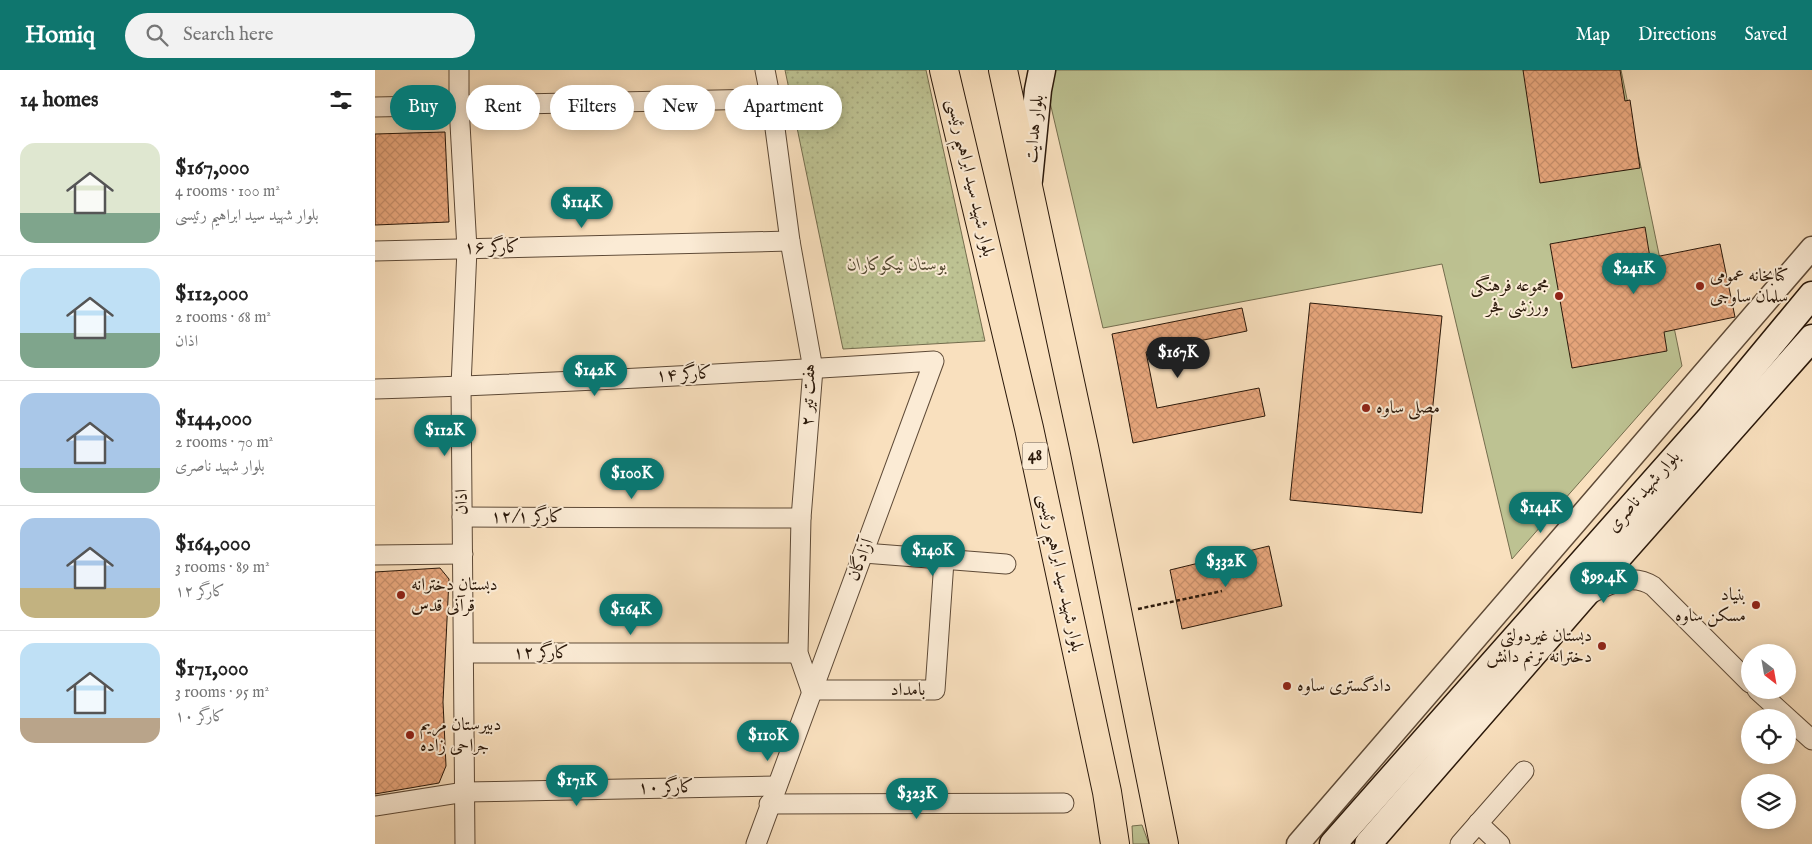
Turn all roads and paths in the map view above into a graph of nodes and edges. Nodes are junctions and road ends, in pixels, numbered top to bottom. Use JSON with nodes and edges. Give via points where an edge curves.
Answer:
{"nodes":[{"id":1,"x":459,"y":70,"type":"edge"},
{"id":2,"x":765,"y":70,"type":"edge"},
{"id":3,"x":944,"y":70,"type":"edge"},
{"id":4,"x":1003,"y":70,"type":"edge"},
{"id":5,"x":1042,"y":70,"type":"edge"},
{"id":6,"x":768,"y":85,"type":"edge"},
{"id":7,"x":725,"y":100,"type":"edge"},
{"id":8,"x":459,"y":106,"type":"junction"},
{"id":9,"x":375,"y":107,"type":"edge"},
{"id":10,"x":774,"y":130,"type":"edge"},
{"id":11,"x":1029,"y":188,"type":"junction"},
{"id":12,"x":790,"y":241,"type":"junction"},
{"id":13,"x":1812,"y":248,"type":"edge"},
{"id":14,"x":467,"y":249,"type":"junction"},
{"id":15,"x":375,"y":251,"type":"edge"},
{"id":16,"x":1812,"y":295,"type":"edge"},
{"id":17,"x":1812,"y":338,"type":"edge"},
{"id":18,"x":813,"y":369,"type":"junction"},
{"id":19,"x":461,"y":386,"type":"junction"},
{"id":20,"x":375,"y":389,"type":"edge"},
{"id":21,"x":463,"y":517,"type":"junction"},
{"id":22,"x":801,"y":518,"type":"junction"},
{"id":23,"x":864,"y":553,"type":"junction"},
{"id":24,"x":463,"y":554,"type":"junction"},
{"id":25,"x":375,"y":555,"type":"edge"},
{"id":26,"x":944,"y":561,"type":"junction"},
{"id":27,"x":1006,"y":564,"type":"dead end"},
{"id":28,"x":1222,"y":591,"type":"dead end"},
{"id":29,"x":1582,"y":598,"type":"junction"},
{"id":30,"x":1117,"y":613,"type":"junction"},
{"id":31,"x":464,"y":653,"type":"junction"},
{"id":32,"x":797,"y":653,"type":"junction"},
{"id":33,"x":1741,"y":674,"type":"edge"},
{"id":34,"x":811,"y":690,"type":"junction"},
{"id":35,"x":1767,"y":699,"type":"edge"},
{"id":36,"x":1812,"y":740,"type":"edge"},
{"id":37,"x":1524,"y":771,"type":"dead end"},
{"id":38,"x":777,"y":786,"type":"junction"},
{"id":39,"x":465,"y":792,"type":"junction"},
{"id":40,"x":1064,"y":803,"type":"dead end"},
{"id":41,"x":769,"y":804,"type":"junction"},
{"id":42,"x":375,"y":806,"type":"edge"},
{"id":43,"x":1478,"y":823,"type":"junction"},
{"id":44,"x":465,"y":844,"type":"edge"},
{"id":45,"x":756,"y":844,"type":"edge"},
{"id":46,"x":1115,"y":844,"type":"edge"},
{"id":47,"x":1164,"y":844,"type":"edge"},
{"id":48,"x":1298,"y":844,"type":"edge"},
{"id":49,"x":1333,"y":844,"type":"edge"},
{"id":50,"x":1368,"y":844,"type":"edge"},
{"id":51,"x":1460,"y":844,"type":"edge"},
{"id":52,"x":1500,"y":844,"type":"edge"}],
"edges":[{"from":1,"to":8,"type":"street","name":"اذان"},
{"from":2,"to":6,"type":"street","name":"هفت تیر ۲"},
{"from":3,"to":46,"type":"main road","name":"بلوار شهید سید ابراهیم رئیسی","number":"48","via":[[1029,428],[1107,792]]},
{"from":4,"to":11,"type":"main road"},
{"from":5,"to":11,"type":"main road","name":"بلوار هدایت"},
{"from":7,"to":8,"type":"street"},
{"from":8,"to":9,"type":"street"},
{"from":8,"to":14,"type":"street","name":"اذان"},
{"from":10,"to":12,"type":"street","name":"هفت تیر ۲"},
{"from":11,"to":30,"type":"main road"},
{"from":12,"to":14,"type":"street","name":"کارگر ۱۶"},
{"from":12,"to":18,"type":"street","name":"هفت تیر ۲"},
{"from":13,"to":48,"type":"street"},
{"from":14,"to":15,"type":"street","name":"کارگر ۱۶"},
{"from":14,"to":19,"type":"street","name":"اذان"},
{"from":16,"to":49,"type":"main road","name":"بلوار شهید ناصری","via":[[1710,418]]},
{"from":17,"to":29,"type":"main road","name":"بلوار شهید ناصری"},
{"from":18,"to":19,"type":"street","name":"کارگر ۱۴"},
{"from":18,"to":22,"type":"street","name":"هفت تیر ۲"},
{"from":18,"to":23,"type":"street","name":"آزادگان","via":[[935,361]]},
{"from":19,"to":20,"type":"street","name":"کارگر ۱۴"},
{"from":19,"to":21,"type":"street","name":"اذان"},
{"from":21,"to":22,"type":"street","name":"کارگر ۱۲/۱"},
{"from":21,"to":24,"type":"street","name":"اذان"},
{"from":22,"to":32,"type":"street","name":"هفت تیر ۲"},
{"from":23,"to":26,"type":"street"},
{"from":23,"to":34,"type":"street","name":"آزادگان"},
{"from":24,"to":25,"type":"street"},
{"from":24,"to":31,"type":"street","name":"اذان"},
{"from":26,"to":27,"type":"street"},
{"from":26,"to":34,"type":"street","name":"بامداد","via":[[935,690]]},
{"from":28,"to":30,"type":"path"},
{"from":29,"to":33,"type":"street","via":[[1614,582],[1645,581]]},
{"from":29,"to":50,"type":"main road","name":"بلوار شهید ناصری"},
{"from":30,"to":47,"type":"main road"},
{"from":31,"to":32,"type":"street","name":"کارگر ۱۲"},
{"from":31,"to":39,"type":"street","name":"اذان"},
{"from":32,"to":34,"type":"street","name":"هفت تیر ۲"},
{"from":34,"to":38,"type":"street","name":"آزادگان"},
{"from":35,"to":36,"type":"street"},
{"from":37,"to":43,"type":"street"},
{"from":38,"to":39,"type":"street","name":"کارگر ۱۰"},
{"from":38,"to":41,"type":"street","name":"آزادگان"},
{"from":39,"to":42,"type":"street","name":"کارگر ۱۰"},
{"from":39,"to":44,"type":"street","name":"اذان"},
{"from":40,"to":41,"type":"street"},
{"from":41,"to":45,"type":"street","name":"آزادگان"},
{"from":43,"to":51,"type":"street"},
{"from":43,"to":52,"type":"street"}]}
